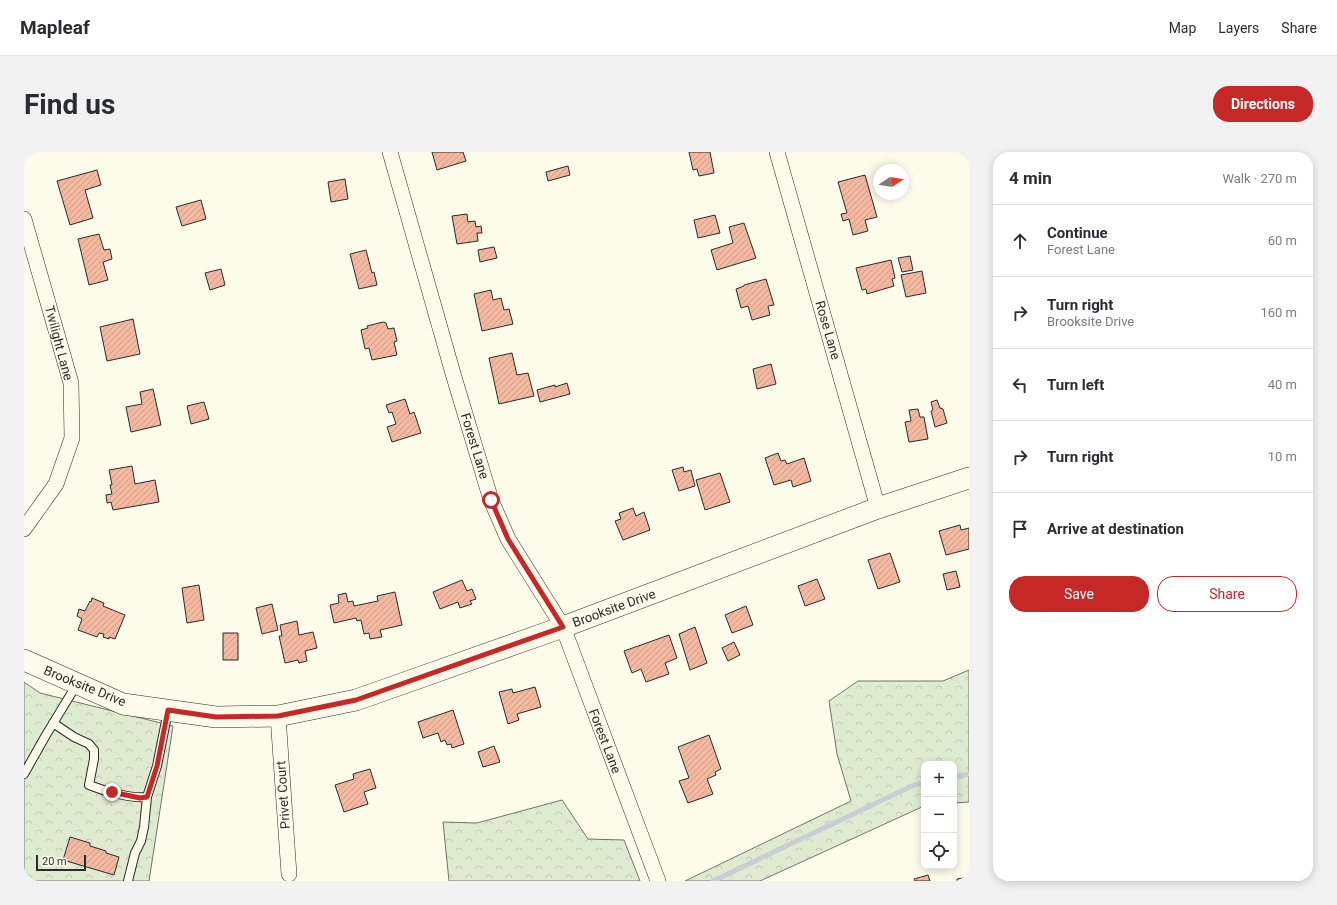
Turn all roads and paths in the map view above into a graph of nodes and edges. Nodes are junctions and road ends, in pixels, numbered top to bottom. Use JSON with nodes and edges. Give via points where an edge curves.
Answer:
{"nodes":[{"id":1,"x":390,"y":152,"type":"edge"},
{"id":2,"x":777,"y":152,"type":"edge"},
{"id":3,"x":24,"y":220,"type":"edge"},
{"id":4,"x":969,"y":478,"type":"edge"},
{"id":5,"x":878,"y":508,"type":"junction"},
{"id":6,"x":24,"y":529,"type":"edge"},
{"id":7,"x":563,"y":627,"type":"junction"},
{"id":8,"x":24,"y":660,"type":"edge"},
{"id":9,"x":77,"y":684,"type":"junction"},
{"id":10,"x":168,"y":710,"type":"junction"},
{"id":11,"x":278,"y":716,"type":"junction"},
{"id":12,"x":53,"y":723,"type":"junction"},
{"id":13,"x":24,"y":774,"type":"edge"},
{"id":14,"x":147,"y":797,"type":"junction"},
{"id":15,"x":289,"y":874,"type":"dead end"},
{"id":16,"x":128,"y":881,"type":"edge"},
{"id":17,"x":658,"y":881,"type":"edge"}],
"edges":[{"from":1,"to":7,"type":"street","name":"Forest Lane","via":[[491,500],[508,539]]},
{"from":2,"to":5,"type":"street","name":"Rose Lane"},
{"from":3,"to":6,"type":"street","name":"Twilight Lane","via":[[71,383],[72,438],[56,484]]},
{"from":4,"to":5,"type":"street","name":"Brooksite Drive"},
{"from":5,"to":7,"type":"street","name":"Brooksite Drive"},
{"from":7,"to":11,"type":"street","name":"Brooksite Drive","via":[[356,700]]},
{"from":7,"to":17,"type":"street","name":"Forest Lane"},
{"from":8,"to":9,"type":"street","name":"Brooksite Drive"},
{"from":9,"to":10,"type":"street","name":"Brooksite Drive","via":[[123,704]]},
{"from":9,"to":12,"type":"lane"},
{"from":10,"to":11,"type":"street","name":"Brooksite Drive","via":[[216,717]]},
{"from":10,"to":14,"type":"lane","via":[[157,766]]},
{"from":11,"to":15,"type":"street","name":"Privet Court"},
{"from":12,"to":13,"type":"lane"},
{"from":12,"to":14,"type":"lane","via":[[89,744],[94,750],[89,785],[140,798]]},
{"from":14,"to":16,"type":"lane","via":[[141,841]]}]}
